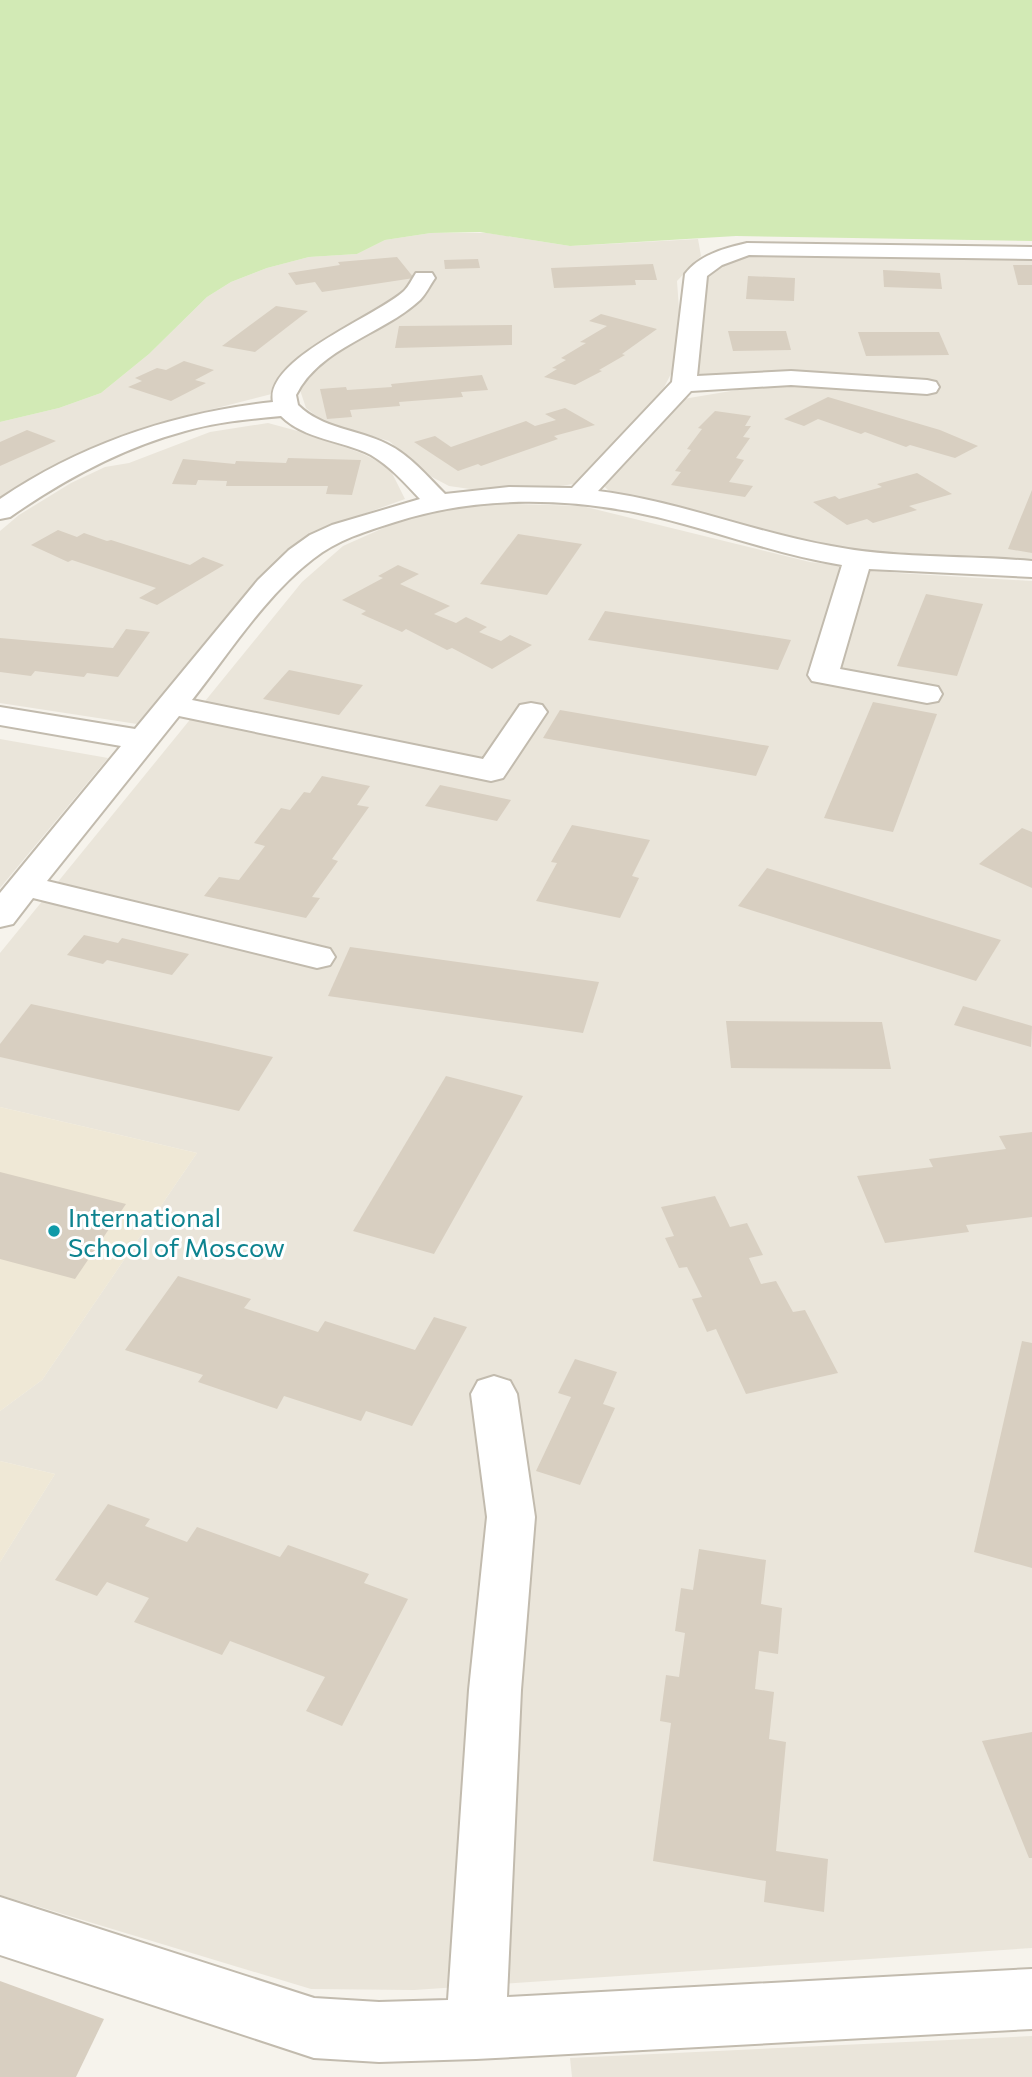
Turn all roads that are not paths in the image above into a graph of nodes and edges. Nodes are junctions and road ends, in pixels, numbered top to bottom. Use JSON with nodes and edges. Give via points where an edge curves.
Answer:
{"nodes":[{"id":1,"x":1032,"y":253,"type":"edge"},
{"id":2,"x":424,"y":278,"type":"dead end"},
{"id":3,"x":791,"y":378,"type":"junction"},
{"id":4,"x":684,"y":384,"type":"junction"},
{"id":5,"x":927,"y":387,"type":"dead end"},
{"id":6,"x":803,"y":403,"type":"dead end"},
{"id":7,"x":284,"y":408,"type":"junction"},
{"id":8,"x":579,"y":496,"type":"junction"},
{"id":9,"x":438,"y":502,"type":"junction"},
{"id":10,"x":0,"y":511,"type":"edge"},
{"id":11,"x":858,"y":559,"type":"junction"},
{"id":12,"x":1032,"y":569,"type":"edge"},
{"id":13,"x":927,"y":694,"type":"dead end"},
{"id":14,"x":173,"y":705,"type":"junction"},
{"id":15,"x":531,"y":712,"type":"dead end"},
{"id":16,"x":0,"y":716,"type":"edge"},
{"id":17,"x":141,"y":740,"type":"junction"},
{"id":18,"x":26,"y":886,"type":"junction"},
{"id":19,"x":0,"y":916,"type":"edge"},
{"id":20,"x":317,"y":957,"type":"dead end"},
{"id":21,"x":494,"y":1394,"type":"dead end"},
{"id":22,"x":0,"y":1926,"type":"edge"},
{"id":23,"x":1032,"y":1999,"type":"edge"},
{"id":24,"x":476,"y":2029,"type":"junction"}],
"edges":[{"from":1,"to":4,"type":"street","via":[[734,251],[696,274]]},
{"from":2,"to":7,"type":"street","via":[[401,304],[302,369],[284,389]]},
{"from":3,"to":4,"type":"street"},
{"from":3,"to":5,"type":"street"},
{"from":3,"to":6,"type":"street"},
{"from":4,"to":8,"type":"street"},
{"from":7,"to":9,"type":"street","via":[[313,426],[379,450]]},
{"from":7,"to":10,"type":"street","via":[[157,431],[53,479]]},
{"from":8,"to":9,"type":"street","via":[[508,493]]},
{"from":8,"to":11,"type":"street","via":[[655,509]]},
{"from":9,"to":14,"type":"street","via":[[368,522],[305,550],[268,586]]},
{"from":11,"to":12,"type":"street"},
{"from":11,"to":13,"type":"street","via":[[823,675]]},
{"from":14,"to":15,"type":"street","via":[[491,771]]},
{"from":14,"to":17,"type":"street"},
{"from":16,"to":17,"type":"street"},
{"from":17,"to":18,"type":"street"},
{"from":18,"to":19,"type":"street"},
{"from":18,"to":20,"type":"street"},
{"from":21,"to":24,"type":"street","via":[[511,1517],[495,1690]]},
{"from":22,"to":24,"type":"street","via":[[314,2028],[379,2032]]},
{"from":23,"to":24,"type":"street"}]}
